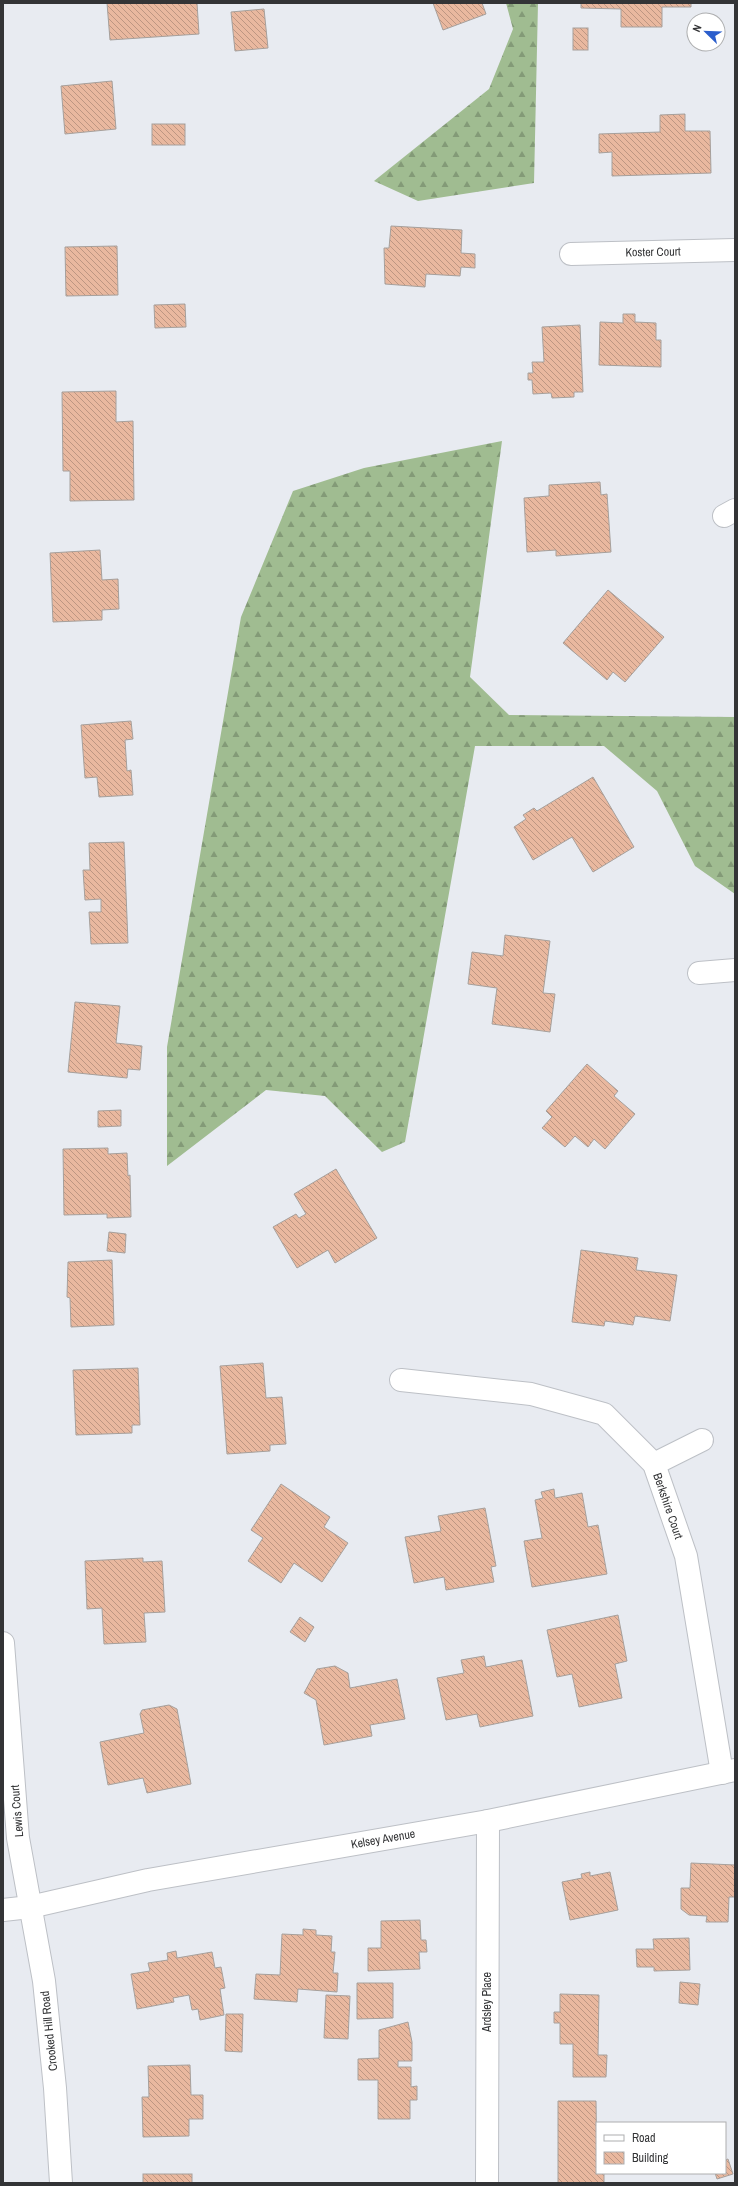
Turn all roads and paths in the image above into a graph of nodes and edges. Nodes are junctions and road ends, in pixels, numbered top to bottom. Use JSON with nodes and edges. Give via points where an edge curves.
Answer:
{"nodes":[{"id":1,"x":735,"y":250,"type":"edge"},
{"id":2,"x":571,"y":254,"type":"dead end"},
{"id":3,"x":735,"y":970,"type":"edge"},
{"id":4,"x":699,"y":973,"type":"dead end"},
{"id":5,"x":401,"y":1380,"type":"dead end"},
{"id":6,"x":702,"y":1440,"type":"dead end"},
{"id":7,"x":654,"y":1464,"type":"junction"},
{"id":8,"x":3,"y":1643,"type":"edge"},
{"id":9,"x":729,"y":1771,"type":"edge"},
{"id":10,"x":488,"y":1821,"type":"junction"},
{"id":11,"x":30,"y":1907,"type":"junction"},
{"id":12,"x":3,"y":1910,"type":"edge"},
{"id":13,"x":61,"y":2183,"type":"edge"},
{"id":14,"x":487,"y":2183,"type":"edge"}],
"edges":[{"from":1,"to":2,"type":"street","name":"Koster Court"},
{"from":3,"to":4,"type":"street"},
{"from":5,"to":7,"type":"street","name":"Berkshire Court","via":[[532,1394],[604,1414]]},
{"from":6,"to":7,"type":"street"},
{"from":7,"to":9,"type":"street","name":"Berkshire Court","via":[[686,1556]]},
{"from":8,"to":11,"type":"street","name":"Lewis Court","via":[[18,1838]]},
{"from":9,"to":10,"type":"street","name":"Kelsey Avenue"},
{"from":10,"to":11,"type":"street","name":"Kelsey Avenue","via":[[148,1880]]},
{"from":10,"to":14,"type":"street","name":"Ardsley Place"},
{"from":11,"to":12,"type":"street"},
{"from":11,"to":13,"type":"street","name":"Crooked Hill Road","via":[[44,1981]]}]}
